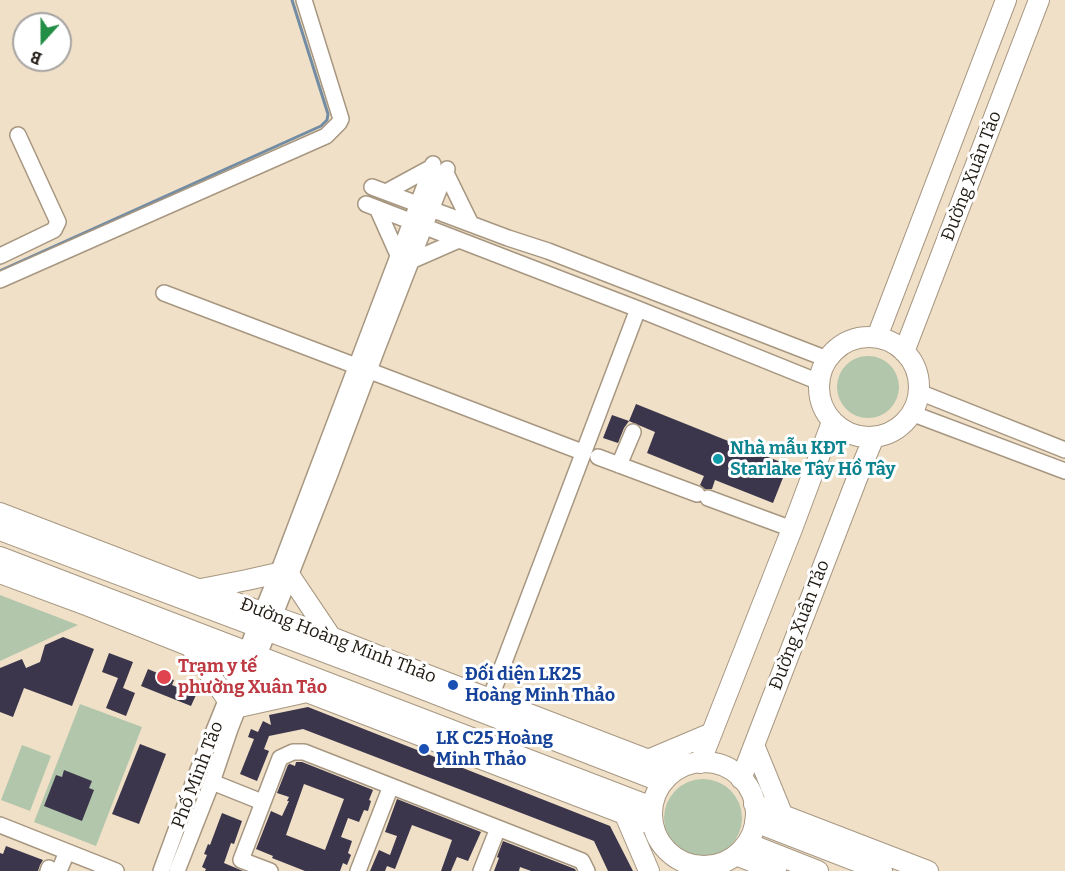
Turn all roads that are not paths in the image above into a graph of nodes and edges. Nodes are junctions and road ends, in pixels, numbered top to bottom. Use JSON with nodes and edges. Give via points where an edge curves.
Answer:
{"nodes":[{"id":1,"x":304,"y":0,"type":"edge"},
{"id":2,"x":993,"y":0,"type":"edge"},
{"id":3,"x":1006,"y":0,"type":"edge"},
{"id":4,"x":1027,"y":0,"type":"edge"},
{"id":5,"x":1039,"y":0,"type":"edge"},
{"id":6,"x":18,"y":135,"type":"dead end"},
{"id":7,"x":439,"y":168,"type":"junction"},
{"id":8,"x":425,"y":206,"type":"junction"},
{"id":9,"x":418,"y":224,"type":"junction"},
{"id":10,"x":471,"y":224,"type":"junction"},
{"id":11,"x":459,"y":240,"type":"junction"},
{"id":12,"x":0,"y":256,"type":"edge"},
{"id":13,"x":405,"y":258,"type":"junction"},
{"id":14,"x":0,"y":280,"type":"edge"},
{"id":15,"x":164,"y":293,"type":"dead end"},
{"id":16,"x":638,"y":309,"type":"junction"},
{"id":17,"x":871,"y":337,"type":"junction"},
{"id":18,"x":900,"y":349,"type":"junction"},
{"id":19,"x":827,"y":359,"type":"junction"},
{"id":20,"x":363,"y":368,"type":"junction"},
{"id":21,"x":819,"y":382,"type":"junction"},
{"id":22,"x":919,"y":392,"type":"junction"},
{"id":23,"x":911,"y":413,"type":"junction"},
{"id":24,"x":852,"y":431,"type":"junction"},
{"id":25,"x":633,"y":432,"type":"dead end"},
{"id":26,"x":1065,"y":450,"type":"edge"},
{"id":27,"x":582,"y":452,"type":"junction"},
{"id":28,"x":598,"y":457,"type":"dead end"},
{"id":29,"x":619,"y":465,"type":"junction"},
{"id":30,"x":1065,"y":471,"type":"edge"},
{"id":31,"x":0,"y":513,"type":"edge"},
{"id":32,"x":792,"y":529,"type":"junction"},
{"id":33,"x":0,"y":530,"type":"edge"},
{"id":34,"x":0,"y":557,"type":"edge"},
{"id":35,"x":283,"y":571,"type":"junction"},
{"id":36,"x":0,"y":573,"type":"edge"},
{"id":37,"x":196,"y":596,"type":"junction"},
{"id":38,"x":88,"y":598,"type":"junction"},
{"id":39,"x":268,"y":620,"type":"junction"},
{"id":40,"x":331,"y":637,"type":"junction"},
{"id":41,"x":190,"y":646,"type":"junction"},
{"id":42,"x":256,"y":664,"type":"junction"},
{"id":43,"x":415,"y":678,"type":"junction"},
{"id":44,"x":310,"y":685,"type":"junction"},
{"id":45,"x":490,"y":699,"type":"junction"},
{"id":46,"x":233,"y":703,"type":"junction"},
{"id":47,"x":712,"y":733,"type":"junction"},
{"id":48,"x":754,"y":746,"type":"junction"},
{"id":49,"x":648,"y":760,"type":"junction"},
{"id":50,"x":707,"y":763,"type":"junction"},
{"id":51,"x":737,"y":775,"type":"junction"},
{"id":52,"x":669,"y":776,"type":"junction"},
{"id":53,"x":212,"y":782,"type":"junction"},
{"id":54,"x":391,"y":786,"type":"junction"},
{"id":55,"x":262,"y":802,"type":"junction"},
{"id":56,"x":754,"y":813,"type":"junction"},
{"id":57,"x":625,"y":814,"type":"junction"},
{"id":58,"x":653,"y":816,"type":"junction"},
{"id":59,"x":783,"y":816,"type":"junction"},
{"id":60,"x":0,"y":825,"type":"edge"},
{"id":61,"x":498,"y":828,"type":"junction"},
{"id":62,"x":741,"y":849,"type":"junction"},
{"id":63,"x":66,"y":852,"type":"junction"},
{"id":64,"x":672,"y":864,"type":"edge"},
{"id":65,"x":698,"y":869,"type":"edge"},
{"id":66,"x":52,"y":870,"type":"edge"},
{"id":67,"x":768,"y":870,"type":"edge"},
{"id":68,"x":116,"y":871,"type":"edge"},
{"id":69,"x":161,"y":871,"type":"edge"},
{"id":70,"x":177,"y":871,"type":"edge"},
{"id":71,"x":270,"y":871,"type":"edge"},
{"id":72,"x":358,"y":871,"type":"edge"},
{"id":73,"x":481,"y":871,"type":"edge"},
{"id":74,"x":587,"y":871,"type":"edge"},
{"id":75,"x":650,"y":871,"type":"edge"},
{"id":76,"x":818,"y":871,"type":"edge"},
{"id":77,"x":882,"y":871,"type":"edge"},
{"id":78,"x":928,"y":871,"type":"edge"}],
"edges":[{"from":1,"to":14,"type":"street","via":[[340,117],[326,136]]},
{"from":2,"to":17,"type":"main road"},
{"from":3,"to":17,"type":"main road","name":"Đường Xuân Tảo"},
{"from":4,"to":18,"type":"main road","name":"Đường Xuân Tảo"},
{"from":5,"to":18,"type":"main road","name":"Đường Xuân Tảo"},
{"from":6,"to":12,"type":"street","via":[[58,222],[54,230]]},
{"from":7,"to":8,"type":"street"},
{"from":7,"to":8,"type":"street","via":[[379,189]]},
{"from":7,"to":10,"type":"street"},
{"from":8,"to":9,"type":"street"},
{"from":8,"to":10,"type":"street"},
{"from":9,"to":11,"type":"street"},
{"from":9,"to":13,"type":"street"},
{"from":9,"to":13,"type":"street","via":[[371,206]]},
{"from":10,"to":19,"type":"street"},
{"from":11,"to":13,"type":"street"},
{"from":11,"to":16,"type":"street"},
{"from":13,"to":20,"type":"street"},
{"from":15,"to":20,"type":"street"},
{"from":16,"to":21,"type":"street"},
{"from":16,"to":27,"type":"street"},
{"from":17,"to":18,"type":"main road"},
{"from":17,"to":19,"type":"main road","via":[[839,346]]},
{"from":18,"to":22,"type":"main road","via":[[915,367]]},
{"from":19,"to":21,"type":"main road"},
{"from":20,"to":27,"type":"street"},
{"from":20,"to":35,"type":"street"},
{"from":21,"to":24,"type":"main road","via":[[822,407]]},
{"from":22,"to":23,"type":"main road"},
{"from":22,"to":26,"type":"street"},
{"from":23,"to":24,"type":"main road","via":[[898,429],[886,435]]},
{"from":23,"to":30,"type":"street"},
{"from":24,"to":32,"type":"main road"},
{"from":24,"to":48,"type":"main road","name":"Đường Xuân Tảo","via":[[861,468]]},
{"from":24,"to":50,"type":"main road","name":"Đường Xuân Tảo"},
{"from":24,"to":51,"type":"main road","name":"Đường Xuân Tảo"},
{"from":25,"to":29,"type":"street"},
{"from":27,"to":45,"type":"street"},
{"from":28,"to":29,"type":"street"},
{"from":29,"to":32,"type":"street"},
{"from":31,"to":37,"type":"main road","name":"Đường Hoàng Minh Thảo"},
{"from":32,"to":47,"type":"main road"},
{"from":33,"to":37,"type":"main road","name":"Đường Hoàng Minh Thảo"},
{"from":34,"to":38,"type":"main road"},
{"from":35,"to":37,"type":"main road"},
{"from":35,"to":39,"type":"street"},
{"from":35,"to":40,"type":"main road"},
{"from":36,"to":38,"type":"main road"},
{"from":37,"to":39,"type":"main road","name":"Đường Hoàng Minh Thảo"},
{"from":38,"to":41,"type":"main road"},
{"from":38,"to":42,"type":"main road"},
{"from":39,"to":40,"type":"main road","name":"Đường Hoàng Minh Thảo"},
{"from":39,"to":42,"type":"street","name":"Phố Minh Tảo"},
{"from":39,"to":43,"type":"main road","name":"Đường Hoàng Minh Thảo"},
{"from":39,"to":46,"type":"street","name":"Phố Minh Tảo"},
{"from":40,"to":43,"type":"main road","name":"Đường Hoàng Minh Thảo"},
{"from":41,"to":42,"type":"main road"},
{"from":41,"to":46,"type":"main road"},
{"from":42,"to":44,"type":"main road"},
{"from":42,"to":46,"type":"street","name":"Phố Minh Tảo"},
{"from":43,"to":45,"type":"main road","name":"Đường Hoàng Minh Thảo"},
{"from":43,"to":52,"type":"main road","name":"Đường Hoàng Minh Thảo"},
{"from":44,"to":46,"type":"main road"},
{"from":44,"to":57,"type":"main road"},
{"from":44,"to":58,"type":"main road"},
{"from":45,"to":49,"type":"main road","name":"Đường Hoàng Minh Thảo"},
{"from":46,"to":53,"type":"street","name":"Phố Minh Tảo"},
{"from":46,"to":69,"type":"street","name":"Phố Minh Tảo"},
{"from":47,"to":49,"type":"main road"},
{"from":47,"to":50,"type":"main road"},
{"from":48,"to":51,"type":"main road","name":"Đường Xuân Tảo"},
{"from":48,"to":59,"type":"main road"},
{"from":49,"to":52,"type":"main road","name":"Đường Hoàng Minh Thảo"},
{"from":50,"to":51,"type":"main road"},
{"from":50,"to":52,"type":"main road","via":[[684,766]]},
{"from":51,"to":56,"type":"main road","via":[[753,797]]},
{"from":52,"to":58,"type":"main road","via":[[656,796]]},
{"from":53,"to":55,"type":"street"},
{"from":53,"to":70,"type":"street","name":"Phố Minh Tảo"},
{"from":54,"to":55,"type":"street","via":[[304,752],[293,752],[280,758]]},
{"from":54,"to":61,"type":"street"},
{"from":54,"to":72,"type":"street"},
{"from":55,"to":71,"type":"street","via":[[241,860]]},
{"from":56,"to":59,"type":"main road"},
{"from":56,"to":62,"type":"main road","via":[[753,832]]},
{"from":56,"to":77,"type":"main road"},
{"from":57,"to":58,"type":"main road"},
{"from":57,"to":75,"type":"main road"},
{"from":58,"to":64,"type":"main road","via":[[656,837]]},
{"from":59,"to":78,"type":"main road"},
{"from":60,"to":63,"type":"street"},
{"from":61,"to":73,"type":"street"},
{"from":61,"to":74,"type":"street","via":[[582,861]]},
{"from":62,"to":65,"type":"main road","via":[[732,859]]},
{"from":62,"to":67,"type":"main road"},
{"from":62,"to":76,"type":"main road"},
{"from":63,"to":66,"type":"street"},
{"from":63,"to":68,"type":"street"},
{"from":64,"to":65,"type":"main road","via":[[681,861]]}]}
